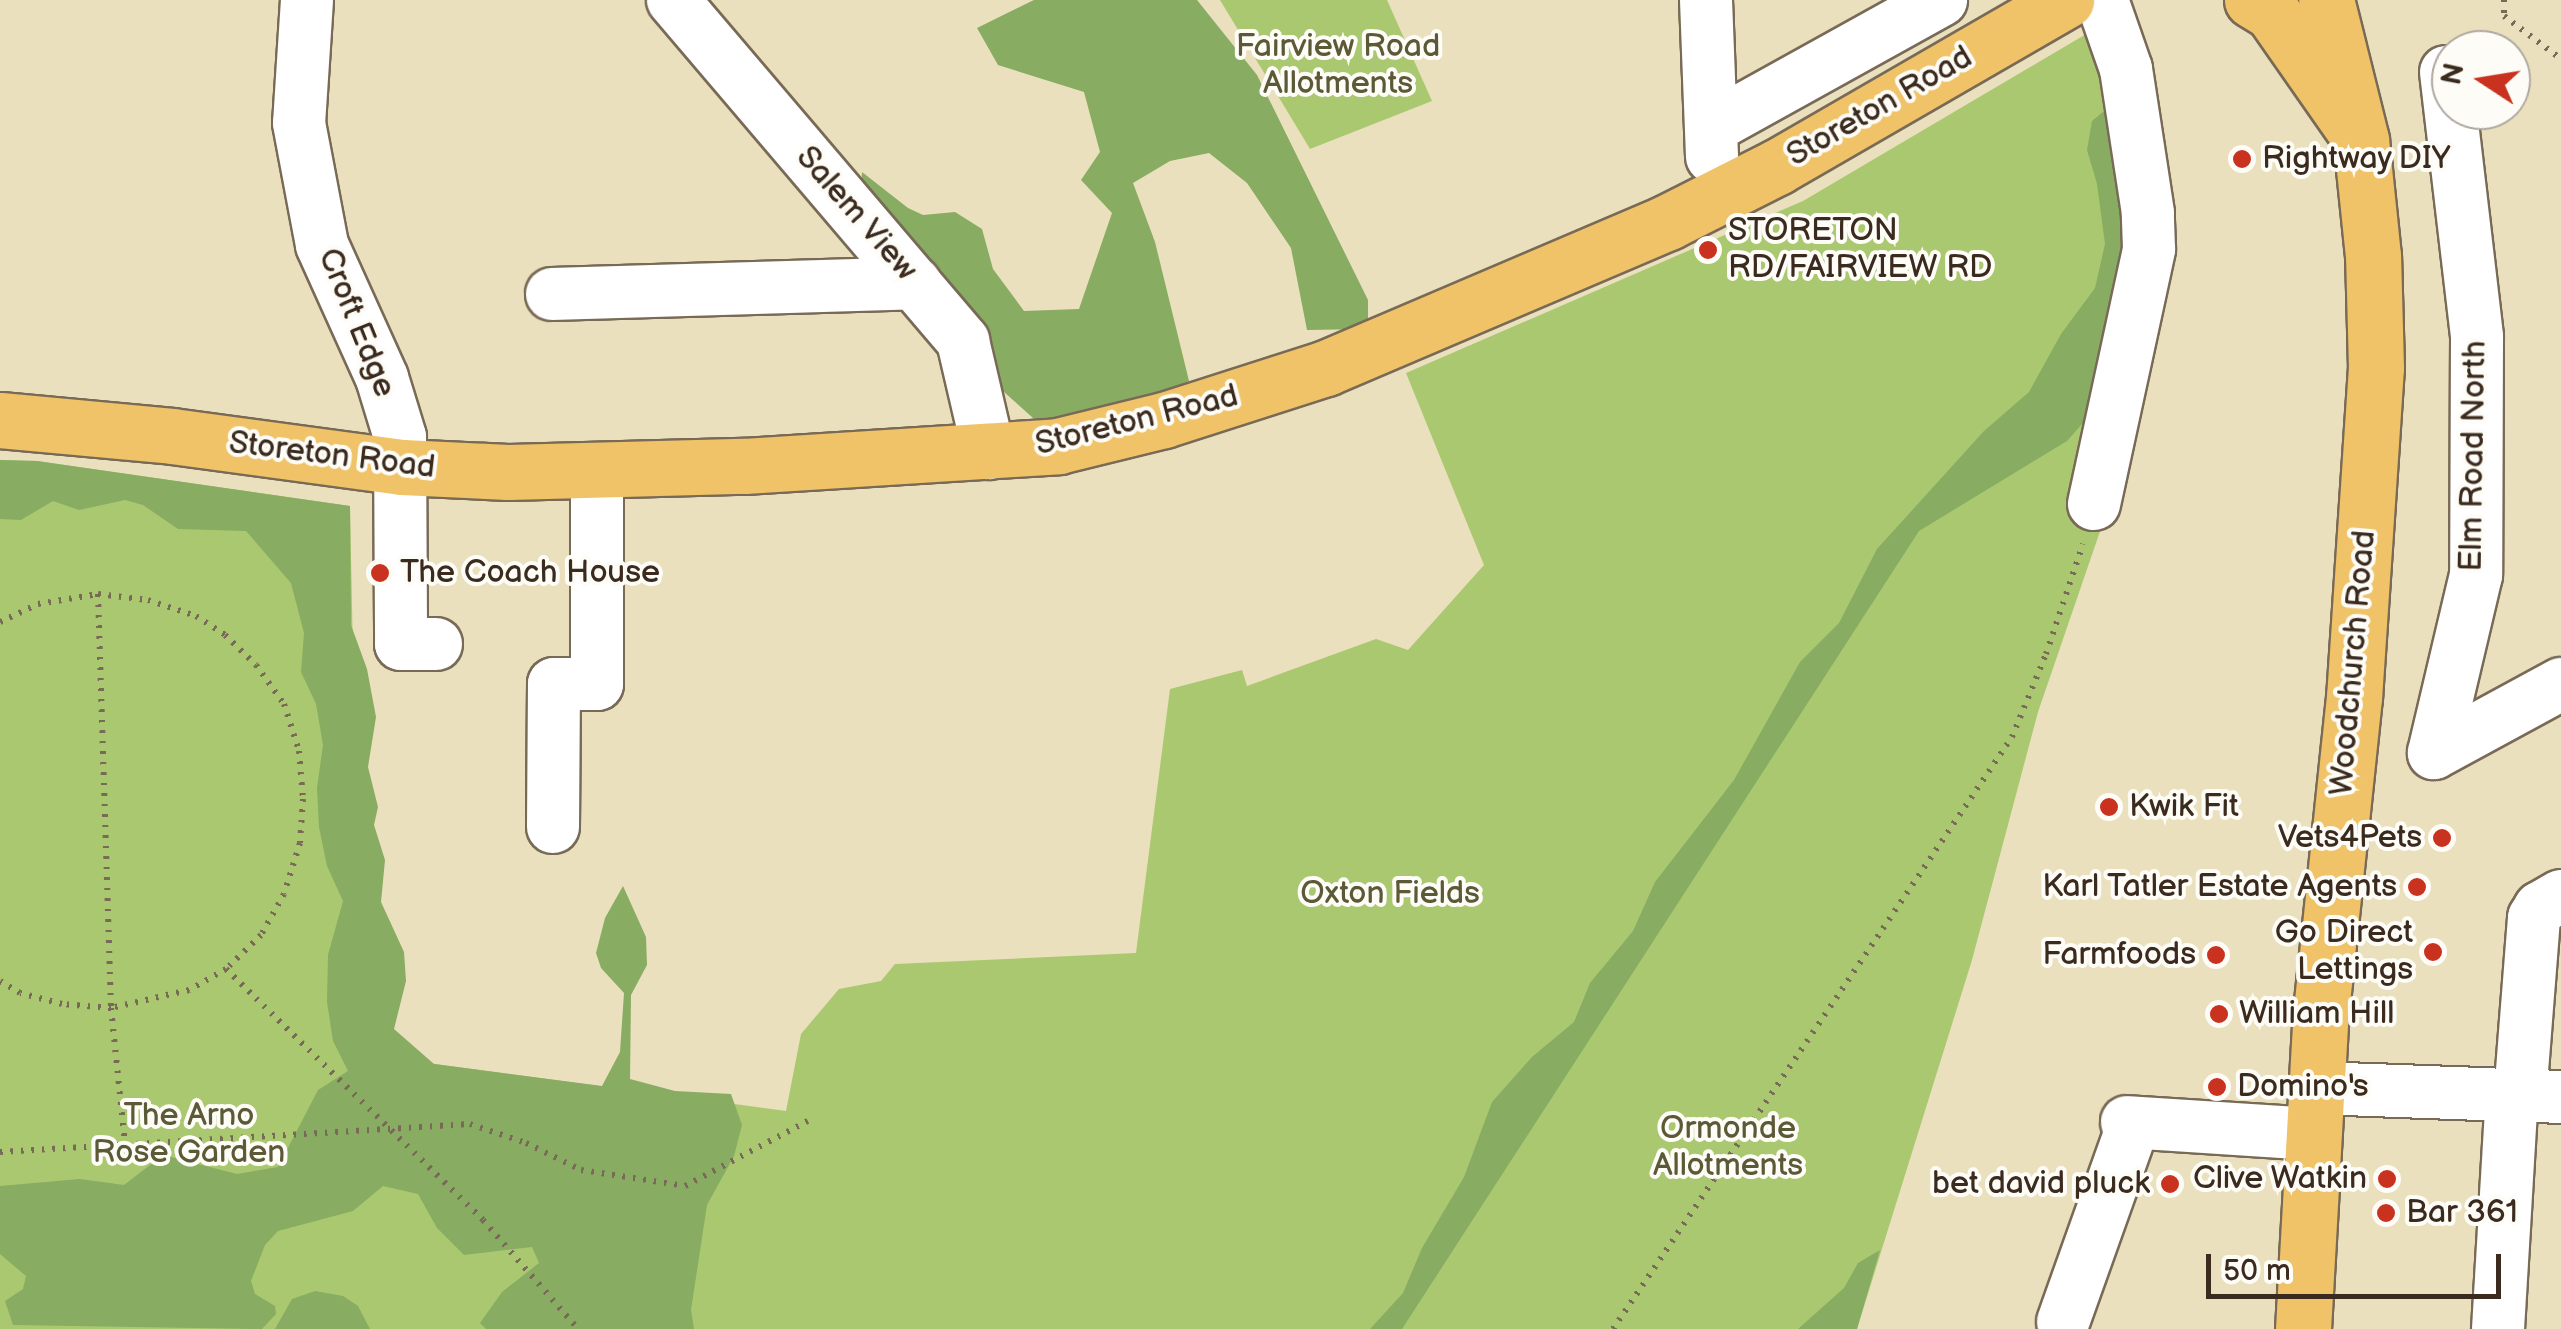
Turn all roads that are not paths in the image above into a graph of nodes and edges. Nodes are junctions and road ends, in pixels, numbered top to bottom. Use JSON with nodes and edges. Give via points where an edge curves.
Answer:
{"nodes":[{"id":1,"x":307,"y":0,"type":"edge"},
{"id":2,"x":672,"y":0,"type":"edge"},
{"id":3,"x":1706,"y":0,"type":"edge"},
{"id":4,"x":1941,"y":0,"type":"edge"},
{"id":5,"x":2066,"y":0,"type":"edge"},
{"id":6,"x":2102,"y":0,"type":"edge"},
{"id":7,"x":2252,"y":0,"type":"edge"},
{"id":8,"x":2326,"y":0,"type":"edge"},
{"id":9,"x":1712,"y":127,"type":"junction"},
{"id":10,"x":2453,"y":130,"type":"edge"},
{"id":11,"x":2362,"y":140,"type":"junction"},
{"id":12,"x":1713,"y":199,"type":"junction"},
{"id":13,"x":915,"y":283,"type":"junction"},
{"id":14,"x":552,"y":294,"type":"dead end"},
{"id":15,"x":0,"y":420,"type":"edge"},
{"id":16,"x":988,"y":453,"type":"junction"},
{"id":17,"x":402,"y":467,"type":"junction"},
{"id":18,"x":597,"y":470,"type":"junction"},
{"id":19,"x":2094,"y":504,"type":"road end"},
{"id":20,"x":436,"y":644,"type":"dead end"},
{"id":21,"x":2561,"y":684,"type":"edge"},
{"id":22,"x":553,"y":827,"type":"dead end"},
{"id":23,"x":2561,"y":896,"type":"edge"},
{"id":24,"x":2531,"y":1096,"type":"edge"},
{"id":25,"x":2315,"y":1111,"type":"junction"},
{"id":26,"x":2063,"y":1322,"type":"dead end"},
{"id":27,"x":2303,"y":1329,"type":"edge"},
{"id":28,"x":2498,"y":1329,"type":"edge"}],
"edges":[{"from":1,"to":17,"type":"street","name":"Croft Edge","via":[[298,124],[322,245],[382,378]]},
{"from":2,"to":13,"type":"street","name":"Salem View"},
{"from":3,"to":9,"type":"street"},
{"from":4,"to":9,"type":"street"},
{"from":5,"to":12,"type":"main road","name":"Storeton Road"},
{"from":6,"to":19,"type":"street","via":[[2126,69],[2149,249]]},
{"from":7,"to":11,"type":"main road","via":[[2272,12]]},
{"from":8,"to":11,"type":"main road","name":"Woodchurch Road"},
{"from":9,"to":12,"type":"street"},
{"from":10,"to":21,"type":"street","name":"Elm Road North","via":[[2477,337],[2476,575],[2434,753]]},
{"from":11,"to":25,"type":"main road","name":"Woodchurch Road","via":[[2376,368],[2354,698]]},
{"from":12,"to":16,"type":"main road","name":"Storeton Road","via":[[1326,368],[1111,433]]},
{"from":13,"to":14,"type":"street"},
{"from":13,"to":16,"type":"street","name":"Salem View","via":[[964,341]]},
{"from":15,"to":17,"type":"main road","name":"Storeton Road"},
{"from":16,"to":18,"type":"main road","name":"Storeton Road"},
{"from":17,"to":18,"type":"main road","name":"Storeton Road"},
{"from":17,"to":20,"type":"street","name":"Croft Edge","via":[[401,644]]},
{"from":18,"to":22,"type":"street","via":[[596,684],[554,684]]},
{"from":23,"to":24,"type":"street","via":[[2534,918]]},
{"from":24,"to":25,"type":"street"},
{"from":24,"to":28,"type":"street"},
{"from":25,"to":26,"type":"street","via":[[2130,1122]]},
{"from":25,"to":27,"type":"main road","name":"Woodchurch Road"}]}
